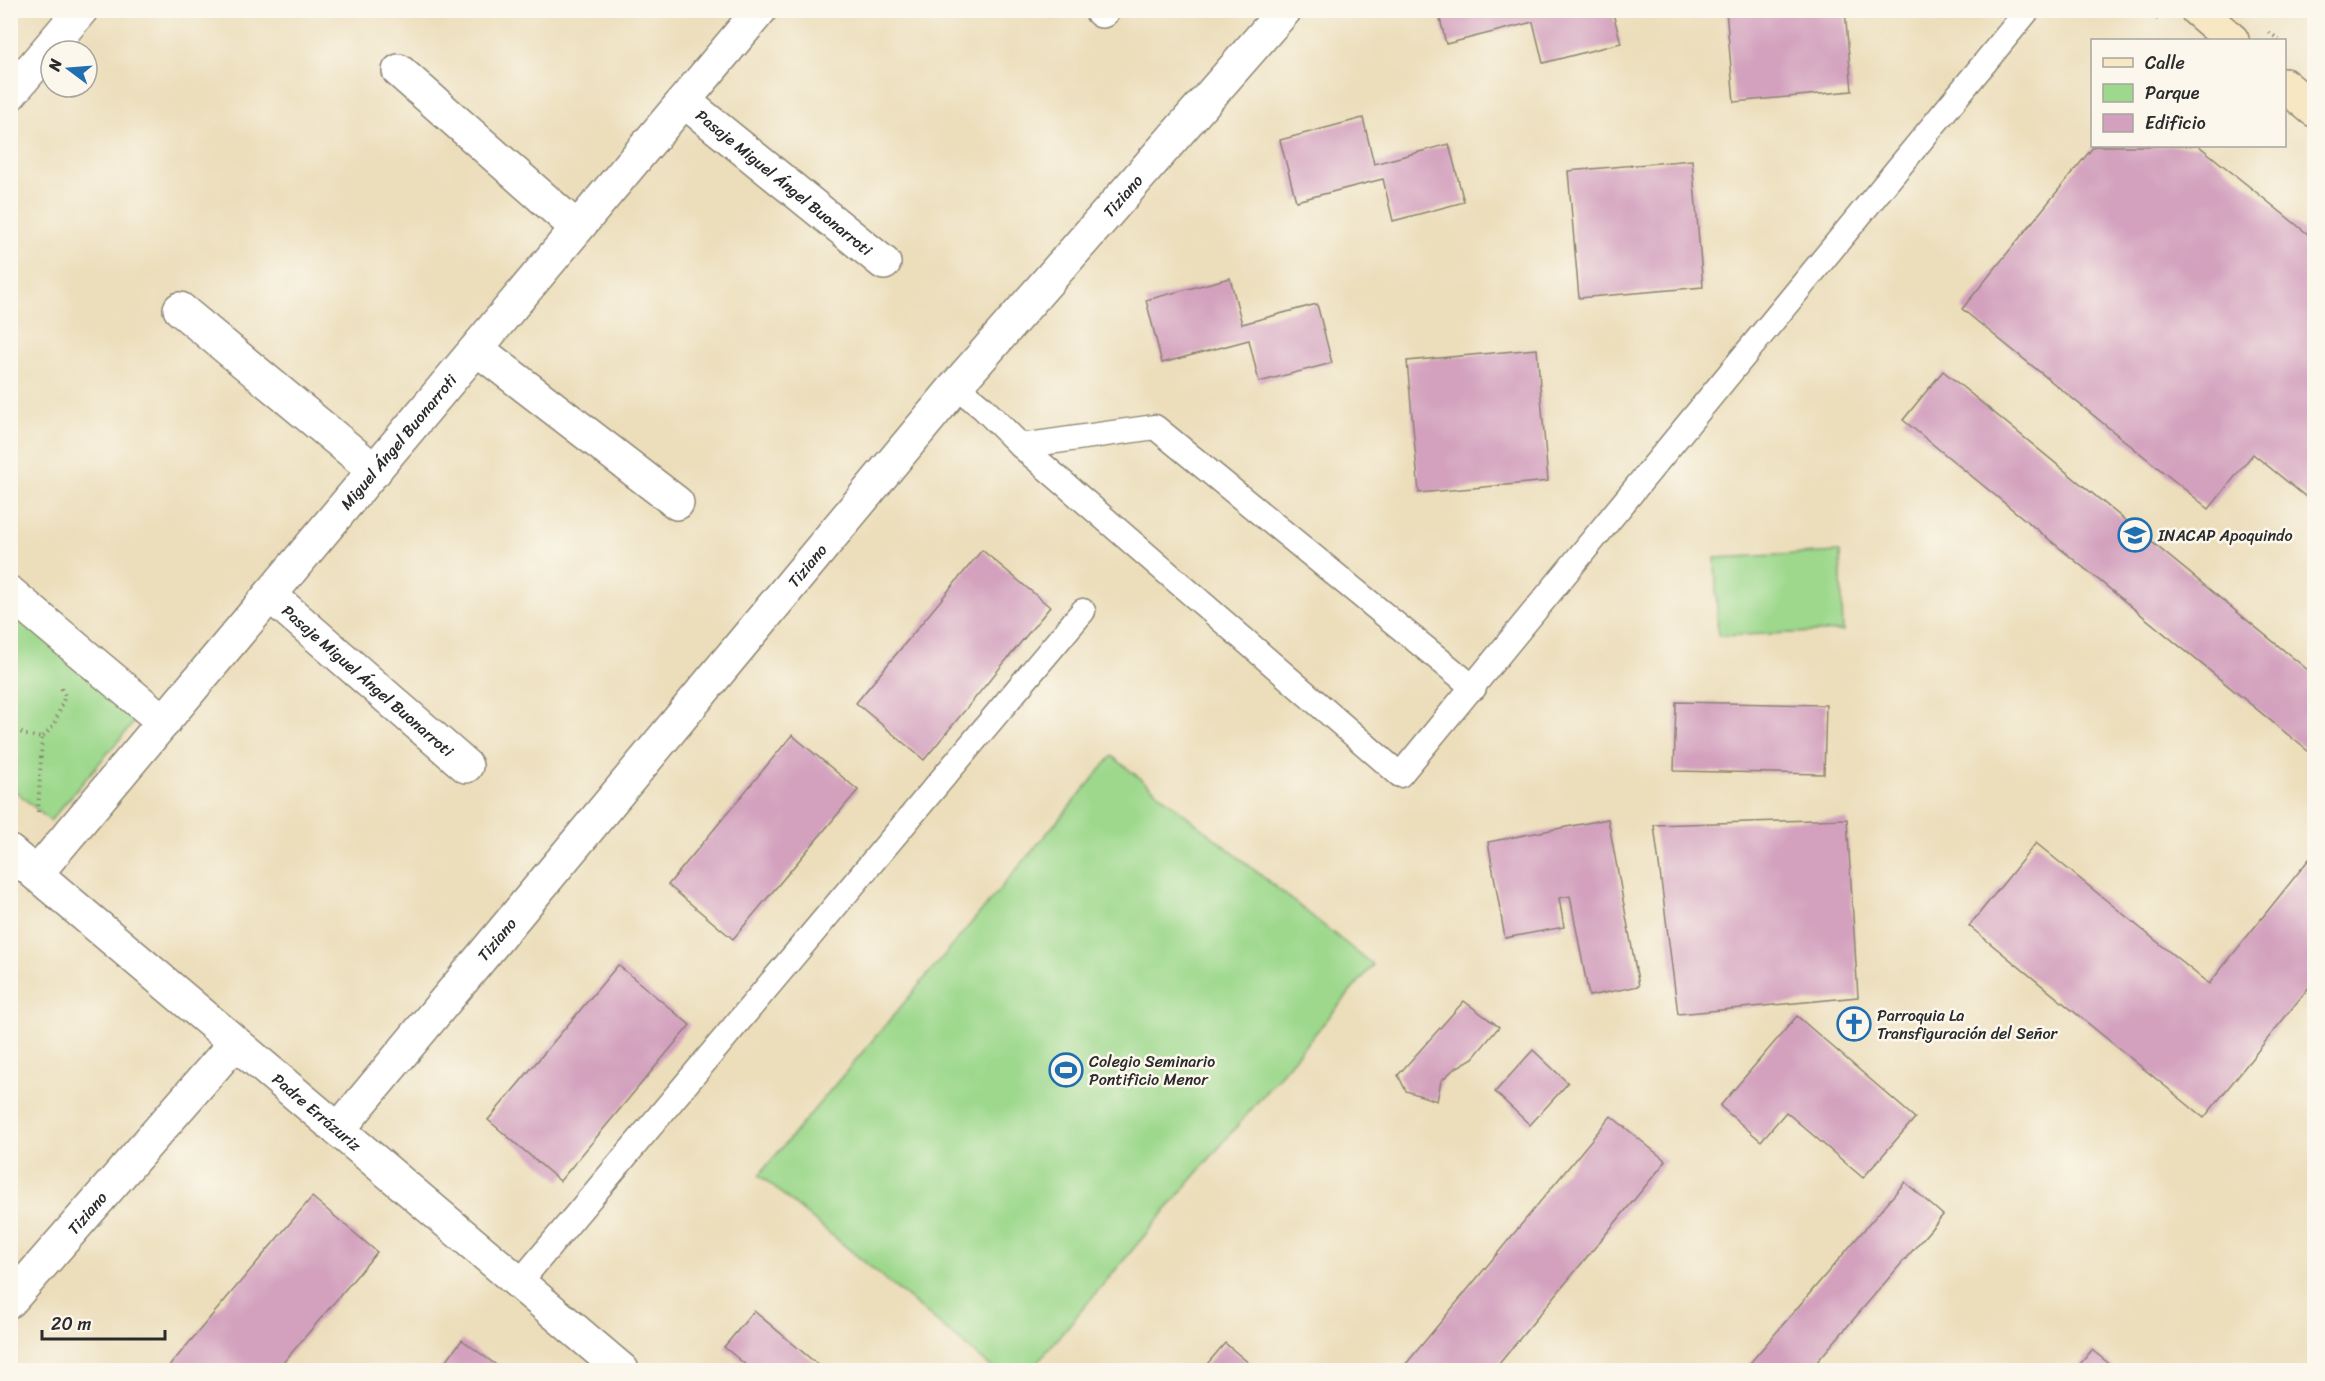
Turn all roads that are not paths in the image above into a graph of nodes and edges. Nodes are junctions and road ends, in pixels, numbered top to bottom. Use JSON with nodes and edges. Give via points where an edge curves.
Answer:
{"nodes":[{"id":1,"x":81,"y":10,"type":"edge"},
{"id":2,"x":760,"y":10,"type":"edge"},
{"id":3,"x":1285,"y":10,"type":"edge"},
{"id":4,"x":2028,"y":10,"type":"edge"},
{"id":5,"x":2197,"y":10,"type":"edge"},
{"id":6,"x":2231,"y":39,"type":"edge"},
{"id":7,"x":399,"y":71,"type":"dead end"},
{"id":8,"x":2286,"y":87,"type":"edge"},
{"id":9,"x":10,"y":94,"type":"edge"},
{"id":10,"x":684,"y":101,"type":"junction"},
{"id":11,"x":2314,"y":110,"type":"edge"},
{"id":12,"x":578,"y":228,"type":"junction"},
{"id":13,"x":884,"y":263,"type":"dead end"},
{"id":14,"x":180,"y":309,"type":"dead end"},
{"id":15,"x":477,"y":349,"type":"junction"},
{"id":16,"x":956,"y":386,"type":"junction"},
{"id":17,"x":1021,"y":446,"type":"junction"},
{"id":18,"x":375,"y":471,"type":"junction"},
{"id":19,"x":677,"y":503,"type":"dead end"},
{"id":20,"x":10,"y":593,"type":"edge"},
{"id":21,"x":270,"y":595,"type":"junction"},
{"id":22,"x":1083,"y":611,"type":"dead end"},
{"id":23,"x":1474,"y":688,"type":"junction"},
{"id":24,"x":164,"y":722,"type":"junction"},
{"id":25,"x":466,"y":766,"type":"dead end"},
{"id":26,"x":10,"y":852,"type":"edge"},
{"id":27,"x":36,"y":874,"type":"junction"},
{"id":28,"x":235,"y":1043,"type":"junction"},
{"id":29,"x":338,"y":1130,"type":"junction"},
{"id":30,"x":519,"y":1283,"type":"junction"},
{"id":31,"x":10,"y":1301,"type":"edge"},
{"id":32,"x":622,"y":1371,"type":"edge"}],
"edges":[{"from":1,"to":9,"type":"street"},
{"from":2,"to":10,"type":"street","name":"Miguel Ángel Buonarroti"},
{"from":3,"to":16,"type":"street","name":"Tiziano"},
{"from":4,"to":23,"type":"lane"},
{"from":5,"to":6,"type":"main road"},
{"from":7,"to":12,"type":"street"},
{"from":8,"to":11,"type":"main road"},
{"from":10,"to":12,"type":"street","name":"Miguel Ángel Buonarroti"},
{"from":10,"to":13,"type":"street","name":"Pasaje Miguel Ángel Buonarroti"},
{"from":12,"to":15,"type":"street","name":"Miguel Ángel Buonarroti"},
{"from":14,"to":18,"type":"street"},
{"from":15,"to":18,"type":"street","name":"Miguel Ángel Buonarroti"},
{"from":15,"to":19,"type":"street"},
{"from":16,"to":17,"type":"lane"},
{"from":16,"to":29,"type":"street","name":"Tiziano"},
{"from":17,"to":23,"type":"lane","via":[[1155,427]]},
{"from":17,"to":23,"type":"lane","via":[[1400,775]]},
{"from":18,"to":21,"type":"street","name":"Miguel Ángel Buonarroti"},
{"from":20,"to":24,"type":"street"},
{"from":21,"to":24,"type":"street","name":"Miguel Ángel Buonarroti"},
{"from":21,"to":25,"type":"street","name":"Pasaje Miguel Ángel Buonarroti"},
{"from":22,"to":30,"type":"lane"},
{"from":24,"to":27,"type":"street","name":"Miguel Ángel Buonarroti"},
{"from":26,"to":27,"type":"street","name":"Padre Errázuriz"},
{"from":27,"to":28,"type":"street","name":"Padre Errázuriz"},
{"from":28,"to":29,"type":"street","name":"Padre Errázuriz"},
{"from":28,"to":31,"type":"street","name":"Tiziano"},
{"from":29,"to":30,"type":"street","name":"Padre Errázuriz"},
{"from":30,"to":32,"type":"street","name":"Padre Errázuriz"}]}
